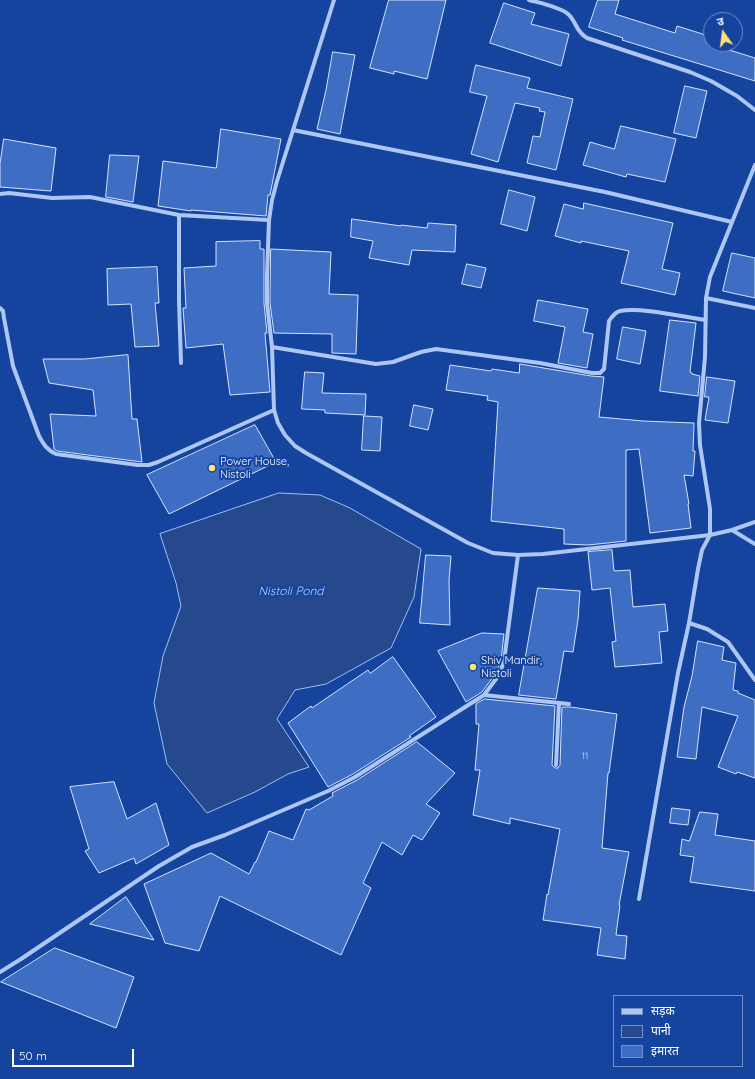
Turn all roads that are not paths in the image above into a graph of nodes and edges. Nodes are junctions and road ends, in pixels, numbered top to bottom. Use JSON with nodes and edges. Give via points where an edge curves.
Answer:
{"nodes":[{"id":1,"x":334,"y":0,"type":"edge"},
{"id":2,"x":529,"y":0,"type":"edge"},
{"id":3,"x":755,"y":110,"type":"edge"},
{"id":4,"x":293,"y":130,"type":"junction"},
{"id":5,"x":755,"y":165,"type":"edge"},
{"id":6,"x":0,"y":194,"type":"edge"},
{"id":7,"x":180,"y":215,"type":"junction"},
{"id":8,"x":269,"y":220,"type":"junction"},
{"id":9,"x":732,"y":222,"type":"junction"},
{"id":10,"x":706,"y":298,"type":"junction"},
{"id":11,"x":0,"y":308,"type":"edge"},
{"id":12,"x":755,"y":308,"type":"edge"},
{"id":13,"x":706,"y":320,"type":"junction"},
{"id":14,"x":272,"y":347,"type":"junction"},
{"id":15,"x":181,"y":363,"type":"dead end"},
{"id":16,"x":274,"y":410,"type":"junction"},
{"id":17,"x":755,"y":522,"type":"edge"},
{"id":18,"x":732,"y":530,"type":"junction"},
{"id":19,"x":710,"y":535,"type":"junction"},
{"id":20,"x":755,"y":544,"type":"edge"},
{"id":21,"x":518,"y":554,"type":"junction"},
{"id":22,"x":689,"y":623,"type":"junction"},
{"id":23,"x":755,"y":680,"type":"edge"},
{"id":24,"x":484,"y":695,"type":"junction"},
{"id":25,"x":559,"y":703,"type":"junction"},
{"id":26,"x":569,"y":704,"type":"dead end"},
{"id":27,"x":556,"y":765,"type":"dead end"},
{"id":28,"x":639,"y":899,"type":"dead end"},
{"id":29,"x":0,"y":972,"type":"edge"}],
"edges":[{"from":1,"to":4,"type":"street"},
{"from":2,"to":3,"type":"street","via":[[562,10],[587,38],[711,81]]},
{"from":4,"to":8,"type":"street","via":[[272,200]]},
{"from":4,"to":9,"type":"street","via":[[605,192]]},
{"from":5,"to":9,"type":"street"},
{"from":6,"to":7,"type":"street","via":[[52,198],[90,197]]},
{"from":7,"to":8,"type":"street"},
{"from":7,"to":15,"type":"street"},
{"from":8,"to":14,"type":"street","via":[[267,303]]},
{"from":9,"to":10,"type":"street","via":[[710,277]]},
{"from":10,"to":12,"type":"street"},
{"from":10,"to":13,"type":"street"},
{"from":11,"to":16,"type":"street","via":[[13,366],[39,436],[44,446],[56,454],[138,465],[149,464]]},
{"from":13,"to":14,"type":"street","via":[[641,311],[619,311],[609,321],[604,369],[600,373],[436,349],[393,362],[376,364]]},
{"from":13,"to":19,"type":"street","via":[[699,423],[710,509]]},
{"from":14,"to":16,"type":"street"},
{"from":16,"to":21,"type":"street","via":[[285,435],[306,453],[468,543],[493,553]]},
{"from":17,"to":18,"type":"street"},
{"from":18,"to":19,"type":"street"},
{"from":18,"to":20,"type":"street"},
{"from":19,"to":21,"type":"street","via":[[543,554]]},
{"from":19,"to":22,"type":"street","via":[[702,550]]},
{"from":21,"to":24,"type":"street","via":[[504,661],[499,675]]},
{"from":22,"to":23,"type":"street","via":[[707,629],[728,642]]},
{"from":22,"to":28,"type":"street"},
{"from":24,"to":25,"type":"street"},
{"from":24,"to":29,"type":"street","via":[[355,777],[328,791],[192,847],[159,866]]},
{"from":25,"to":26,"type":"street"},
{"from":25,"to":27,"type":"street"}]}
